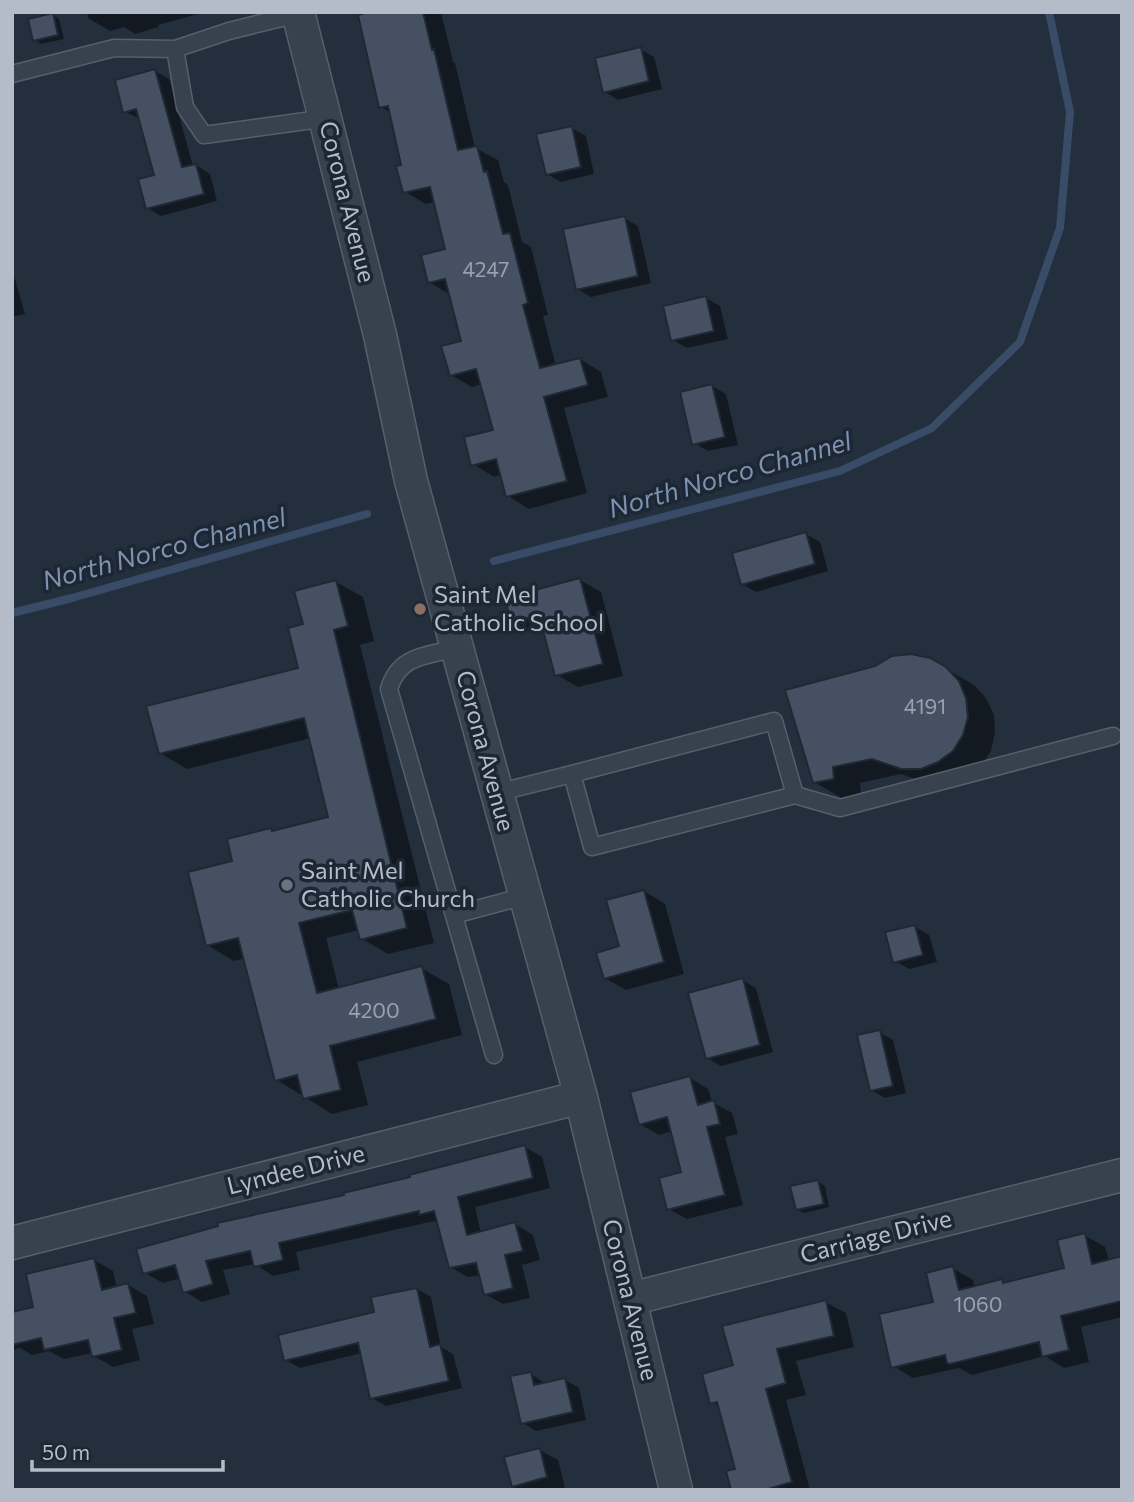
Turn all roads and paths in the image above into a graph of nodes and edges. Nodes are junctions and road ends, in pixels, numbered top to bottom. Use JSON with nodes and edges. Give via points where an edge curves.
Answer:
{"nodes":[{"id":1,"x":298,"y":13,"type":"edge"},
{"id":2,"x":175,"y":49,"type":"junction"},
{"id":3,"x":12,"y":74,"type":"edge"},
{"id":4,"x":327,"y":118,"type":"junction"},
{"id":5,"x":457,"y":648,"type":"junction"},
{"id":6,"x":1113,"y":736,"type":"dead end"},
{"id":7,"x":572,"y":774,"type":"junction"},
{"id":8,"x":496,"y":793,"type":"junction"},
{"id":9,"x":795,"y":795,"type":"junction"},
{"id":10,"x":525,"y":896,"type":"junction"},
{"id":11,"x":454,"y":915,"type":"junction"},
{"id":12,"x":494,"y":1055,"type":"dead end"},
{"id":13,"x":581,"y":1097,"type":"junction"},
{"id":14,"x":1122,"y":1175,"type":"edge"},
{"id":15,"x":12,"y":1243,"type":"edge"},
{"id":16,"x":630,"y":1299,"type":"junction"},
{"id":17,"x":676,"y":1490,"type":"edge"}],
"edges":[{"from":1,"to":2,"type":"lane"},
{"from":1,"to":4,"type":"street","name":"Corona Avenue"},
{"from":2,"to":3,"type":"lane","via":[[114,48]]},
{"from":2,"to":4,"type":"lane","via":[[185,107],[204,135]]},
{"from":4,"to":5,"type":"street","name":"Corona Avenue","via":[[411,481]]},
{"from":5,"to":8,"type":"street","name":"Corona Avenue"},
{"from":5,"to":11,"type":"lane","via":[[404,662],[389,689]]},
{"from":6,"to":9,"type":"lane","via":[[840,808]]},
{"from":7,"to":8,"type":"lane"},
{"from":7,"to":9,"type":"lane","via":[[592,847]]},
{"from":7,"to":9,"type":"lane","via":[[774,721]]},
{"from":8,"to":10,"type":"street","name":"Corona Avenue"},
{"from":10,"to":11,"type":"lane"},
{"from":10,"to":13,"type":"street","name":"Corona Avenue"},
{"from":11,"to":12,"type":"lane"},
{"from":13,"to":15,"type":"street","name":"Lyndee Drive"},
{"from":13,"to":16,"type":"street","name":"Corona Avenue"},
{"from":14,"to":16,"type":"street","name":"Carriage Drive"},
{"from":16,"to":17,"type":"street","name":"Corona Avenue"}]}
